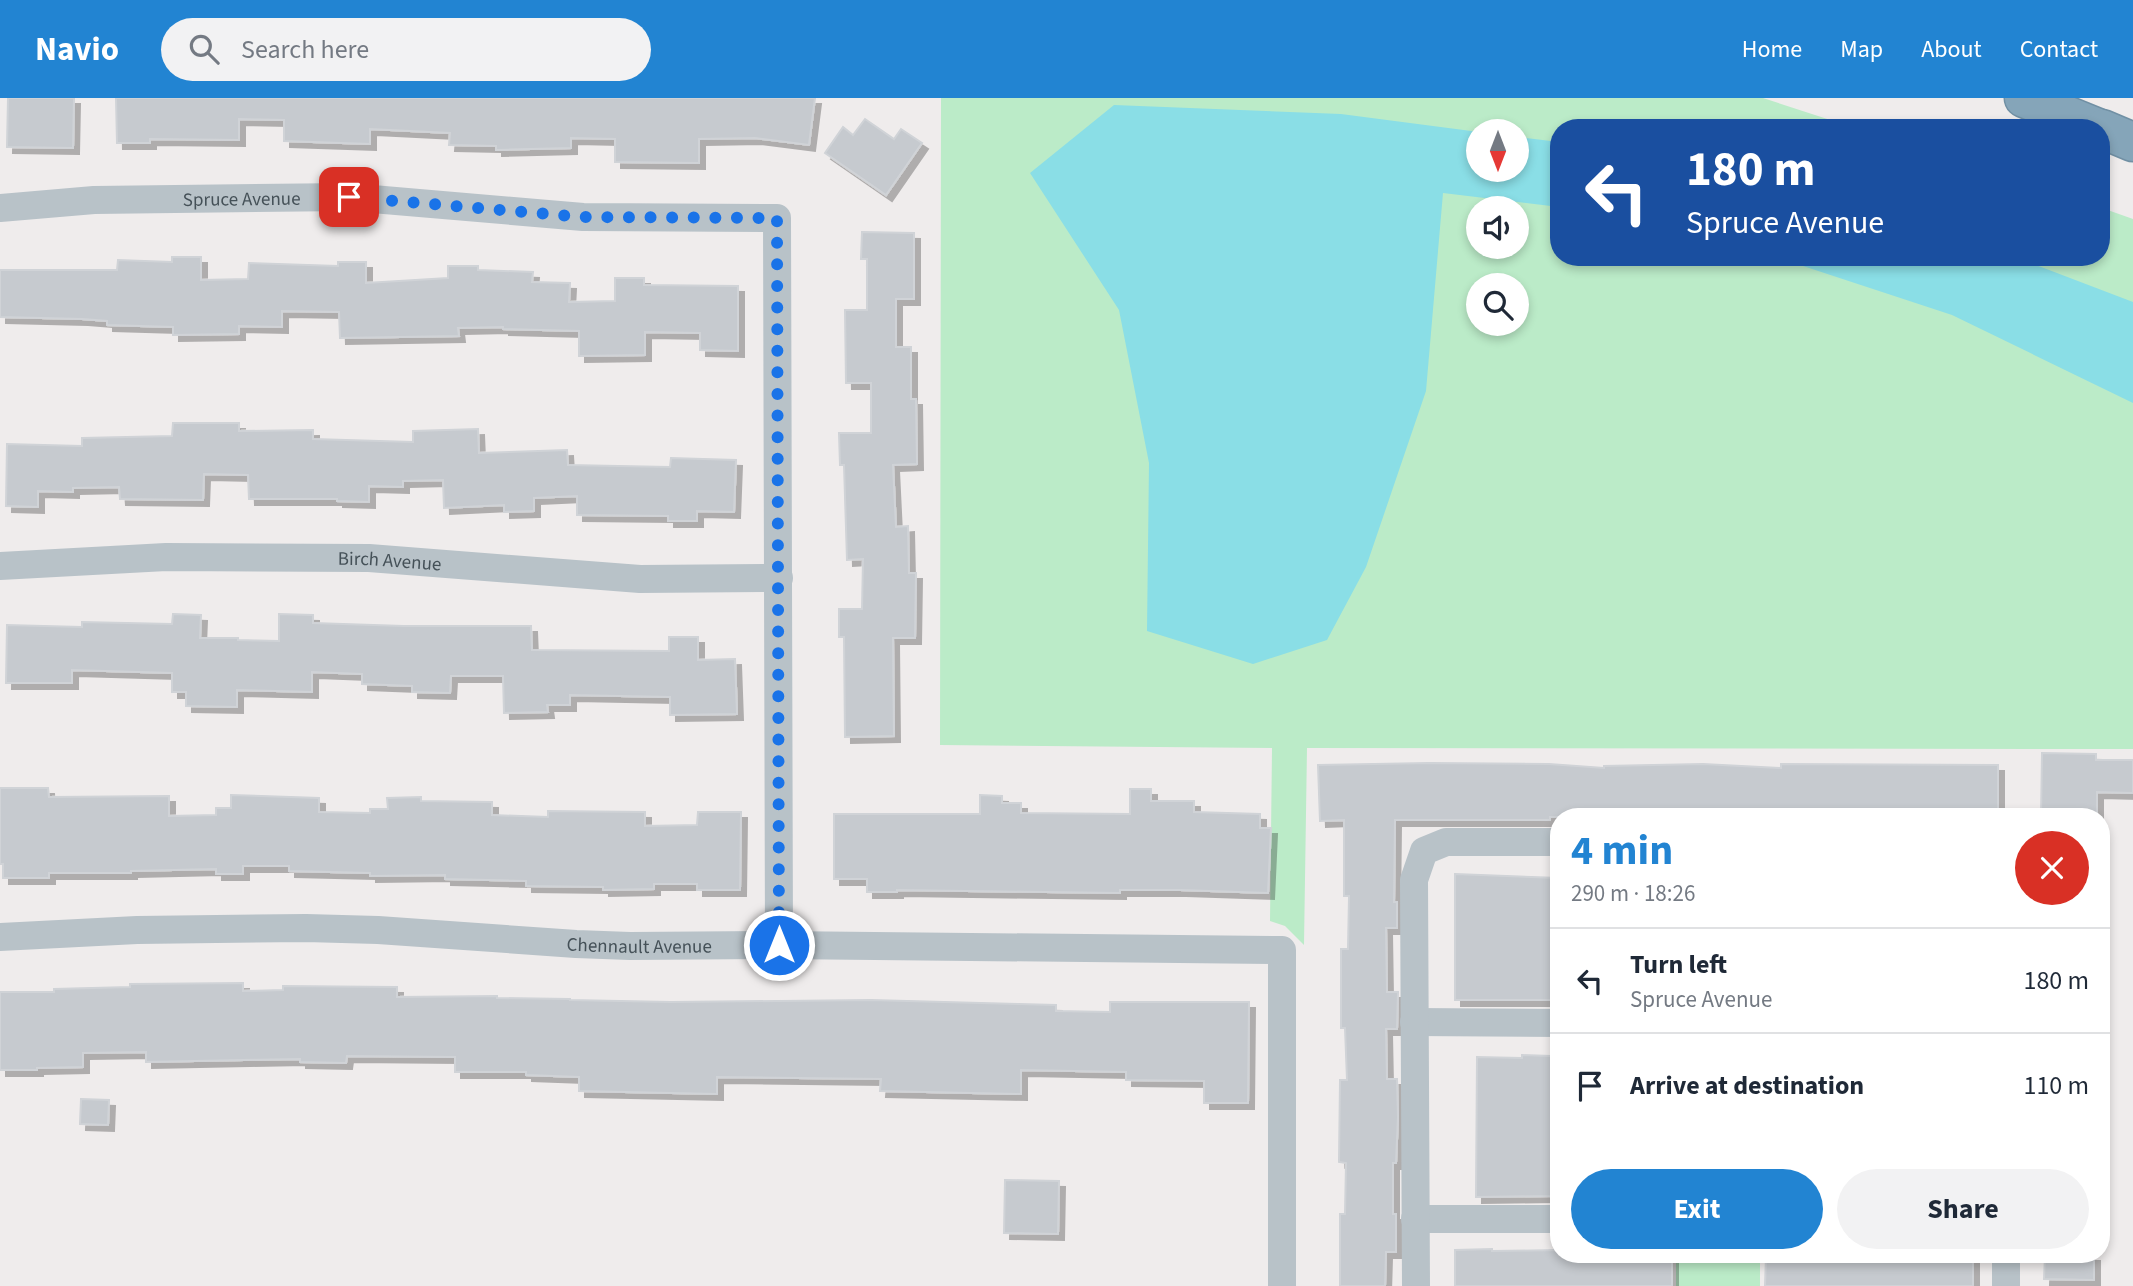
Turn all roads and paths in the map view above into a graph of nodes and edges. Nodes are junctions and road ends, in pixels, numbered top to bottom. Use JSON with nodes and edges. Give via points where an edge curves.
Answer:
{"nodes":[{"id":1,"x":2024,"y":98,"type":"edge"},
{"id":2,"x":2077,"y":119,"type":"edge"},
{"id":3,"x":2110,"y":132,"type":"edge"},
{"id":4,"x":2133,"y":142,"type":"edge"},
{"id":5,"x":0,"y":208,"type":"edge"},
{"id":6,"x":0,"y":566,"type":"edge"},
{"id":7,"x":779,"y":578,"type":"junction"},
{"id":8,"x":1550,"y":842,"type":"edge"},
{"id":9,"x":0,"y":937,"type":"edge"},
{"id":10,"x":779,"y":945,"type":"junction"},
{"id":11,"x":1415,"y":1022,"type":"junction"},
{"id":12,"x":1550,"y":1023,"type":"edge"},
{"id":13,"x":1415,"y":1219,"type":"junction"},
{"id":14,"x":1550,"y":1219,"type":"edge"},
{"id":15,"x":2006,"y":1263,"type":"edge"},
{"id":16,"x":1282,"y":1286,"type":"edge"},
{"id":17,"x":1416,"y":1286,"type":"edge"},
{"id":18,"x":2006,"y":1286,"type":"edge"}],
"edges":[{"from":1,"to":2,"type":"highway"},
{"from":3,"to":4,"type":"highway"},
{"from":5,"to":7,"type":"street","name":"Spruce Avenue","via":[[94,200],[349,197],[583,217],[777,218]]},
{"from":6,"to":7,"type":"street","name":"Birch Avenue","via":[[166,557],[369,558],[640,579]]},
{"from":7,"to":10,"type":"street"},
{"from":8,"to":11,"type":"street","via":[[1446,842],[1424,850],[1414,880]]},
{"from":9,"to":10,"type":"street","name":"Chennault Avenue","via":[[137,929],[306,928],[576,944]]},
{"from":10,"to":16,"type":"street","name":"Chennault Avenue","via":[[1282,950]]},
{"from":11,"to":12,"type":"street"},
{"from":11,"to":13,"type":"street"},
{"from":13,"to":14,"type":"street"},
{"from":13,"to":17,"type":"street"},
{"from":15,"to":18,"type":"street"}]}
